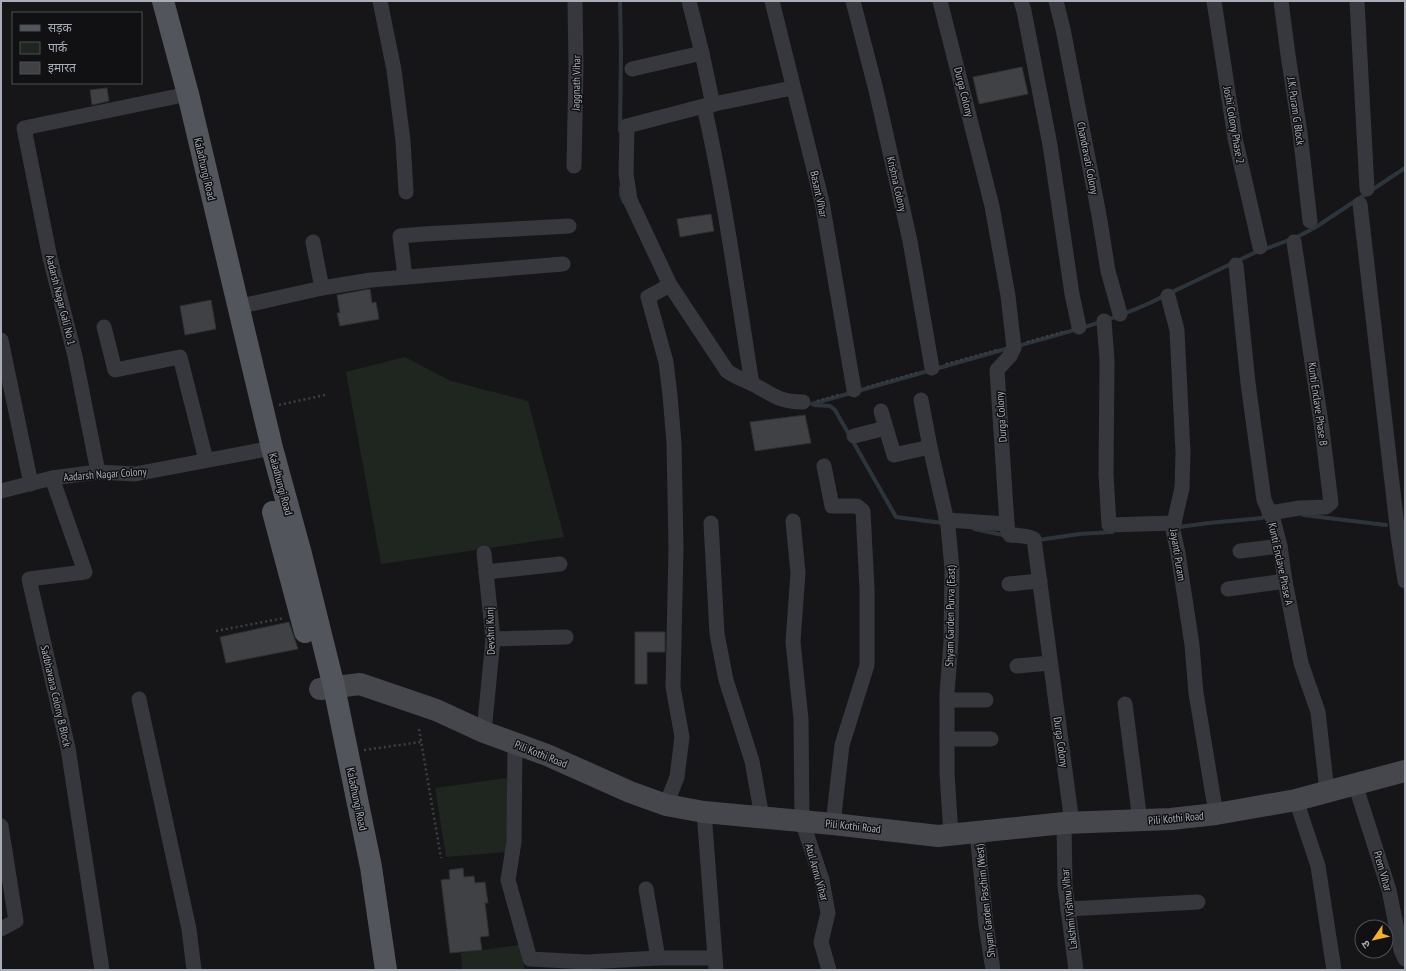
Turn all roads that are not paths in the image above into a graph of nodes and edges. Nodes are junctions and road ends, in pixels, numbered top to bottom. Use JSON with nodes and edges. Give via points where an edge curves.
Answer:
{"nodes":[{"id":1,"x":149,"y":1,"type":"edge"},
{"id":2,"x":163,"y":1,"type":"edge"},
{"id":3,"x":380,"y":1,"type":"edge"},
{"id":4,"x":575,"y":1,"type":"edge"},
{"id":5,"x":688,"y":1,"type":"edge"},
{"id":6,"x":772,"y":1,"type":"edge"},
{"id":7,"x":854,"y":1,"type":"edge"},
{"id":8,"x":940,"y":1,"type":"edge"},
{"id":9,"x":1021,"y":1,"type":"edge"},
{"id":10,"x":1056,"y":1,"type":"edge"},
{"id":11,"x":1214,"y":1,"type":"edge"},
{"id":12,"x":1282,"y":1,"type":"edge"},
{"id":13,"x":1357,"y":1,"type":"edge"},
{"id":14,"x":702,"y":52,"type":"junction"},
{"id":15,"x":632,"y":70,"type":"dead end"},
{"id":16,"x":792,"y":88,"type":"junction"},
{"id":17,"x":181,"y":96,"type":"junction"},
{"id":18,"x":709,"y":105,"type":"junction"},
{"id":19,"x":574,"y":166,"type":"dead end"},
{"id":20,"x":1367,"y":188,"type":"dead end"},
{"id":21,"x":406,"y":192,"type":"dead end"},
{"id":22,"x":1360,"y":204,"type":"dead end"},
{"id":23,"x":1310,"y":221,"type":"dead end"},
{"id":24,"x":569,"y":226,"type":"dead end"},
{"id":25,"x":313,"y":242,"type":"dead end"},
{"id":26,"x":1294,"y":242,"type":"dead end"},
{"id":27,"x":1260,"y":247,"type":"dead end"},
{"id":28,"x":563,"y":264,"type":"dead end"},
{"id":29,"x":1236,"y":265,"type":"dead end"},
{"id":30,"x":405,"y":277,"type":"junction"},
{"id":31,"x":670,"y":285,"type":"junction"},
{"id":32,"x":322,"y":288,"type":"junction"},
{"id":33,"x":1168,"y":296,"type":"dead end"},
{"id":34,"x":230,"y":300,"type":"junction"},
{"id":35,"x":1120,"y":314,"type":"dead end"},
{"id":36,"x":1104,"y":321,"type":"dead end"},
{"id":37,"x":104,"y":327,"type":"dead end"},
{"id":38,"x":1079,"y":327,"type":"road end"},
{"id":39,"x":1,"y":340,"type":"edge"},
{"id":40,"x":932,"y":368,"type":"road end"},
{"id":41,"x":752,"y":384,"type":"junction"},
{"id":42,"x":854,"y":390,"type":"road end"},
{"id":43,"x":921,"y":400,"type":"dead end"},
{"id":44,"x":803,"y":402,"type":"road end"},
{"id":45,"x":881,"y":411,"type":"dead end"},
{"id":46,"x":886,"y":428,"type":"junction"},
{"id":47,"x":854,"y":436,"type":"dead end"},
{"id":48,"x":930,"y":447,"type":"junction"},
{"id":49,"x":265,"y":450,"type":"junction"},
{"id":50,"x":206,"y":460,"type":"junction"},
{"id":51,"x":824,"y":466,"type":"dead end"},
{"id":52,"x":98,"y":472,"type":"junction"},
{"id":53,"x":52,"y":478,"type":"junction"},
{"id":54,"x":31,"y":484,"type":"junction"},
{"id":55,"x":1,"y":491,"type":"edge"},
{"id":56,"x":1269,"y":513,"type":"junction"},
{"id":57,"x":946,"y":520,"type":"junction"},
{"id":58,"x":793,"y":521,"type":"dead end"},
{"id":59,"x":711,"y":522,"type":"dead end"},
{"id":60,"x":1174,"y":523,"type":"junction"},
{"id":61,"x":1007,"y":524,"type":"junction"},
{"id":62,"x":1280,"y":546,"type":"junction"},
{"id":63,"x":1240,"y":551,"type":"dead end"},
{"id":64,"x":484,"y":553,"type":"dead end"},
{"id":65,"x":560,"y":564,"type":"dead end"},
{"id":66,"x":486,"y":572,"type":"junction"},
{"id":67,"x":1405,"y":580,"type":"edge"},
{"id":68,"x":1040,"y":581,"type":"junction"},
{"id":69,"x":1285,"y":582,"type":"junction"},
{"id":70,"x":1009,"y":584,"type":"dead end"},
{"id":71,"x":1228,"y":589,"type":"dead end"},
{"id":72,"x":566,"y":637,"type":"dead end"},
{"id":73,"x":493,"y":639,"type":"junction"},
{"id":74,"x":1050,"y":663,"type":"junction"},
{"id":75,"x":1018,"y":666,"type":"dead end"},
{"id":76,"x":327,"y":688,"type":"junction"},
{"id":77,"x":138,"y":699,"type":"dead end"},
{"id":78,"x":947,"y":700,"type":"junction"},
{"id":79,"x":986,"y":700,"type":"dead end"},
{"id":80,"x":1125,"y":704,"type":"dead end"},
{"id":81,"x":484,"y":732,"type":"junction"},
{"id":82,"x":947,"y":739,"type":"junction"},
{"id":83,"x":991,"y":739,"type":"dead end"},
{"id":84,"x":515,"y":743,"type":"junction"},
{"id":85,"x":1405,"y":771,"type":"edge"},
{"id":86,"x":1355,"y":784,"type":"junction"},
{"id":87,"x":1327,"y":791,"type":"junction"},
{"id":88,"x":1296,"y":800,"type":"junction"},
{"id":89,"x":666,"y":805,"type":"junction"},
{"id":90,"x":704,"y":812,"type":"junction"},
{"id":91,"x":1216,"y":814,"type":"junction"},
{"id":92,"x":762,"y":817,"type":"junction"},
{"id":93,"x":802,"y":821,"type":"junction"},
{"id":94,"x":1140,"y":821,"type":"junction"},
{"id":95,"x":1068,"y":823,"type":"junction"},
{"id":96,"x":833,"y":824,"type":"junction"},
{"id":97,"x":1,"y":826,"type":"edge"},
{"id":98,"x":978,"y":832,"type":"junction"},
{"id":99,"x":951,"y":835,"type":"junction"},
{"id":100,"x":646,"y":889,"type":"dead end"},
{"id":101,"x":1198,"y":902,"type":"dead end"},
{"id":102,"x":1068,"y":909,"type":"junction"},
{"id":103,"x":1,"y":929,"type":"edge"},
{"id":104,"x":658,"y":958,"type":"junction"},
{"id":105,"x":1405,"y":959,"type":"edge"},
{"id":106,"x":715,"y":964,"type":"edge"},
{"id":107,"x":587,"y":966,"type":"edge"},
{"id":108,"x":102,"y":970,"type":"edge"},
{"id":109,"x":194,"y":970,"type":"edge"},
{"id":110,"x":373,"y":970,"type":"edge"},
{"id":111,"x":386,"y":970,"type":"edge"},
{"id":112,"x":829,"y":970,"type":"edge"},
{"id":113,"x":993,"y":970,"type":"edge"},
{"id":114,"x":1076,"y":970,"type":"edge"},
{"id":115,"x":1334,"y":970,"type":"edge"}],
"edges":[{"from":1,"to":17,"type":"main road","name":"Kaladhungi Road"},
{"from":2,"to":17,"type":"main road","name":"Kaladhungi Road"},
{"from":3,"to":21,"type":"street","via":[[394,70],[403,141]]},
{"from":4,"to":19,"type":"street","name":"Jaggnath Vihar"},
{"from":5,"to":14,"type":"street"},
{"from":6,"to":16,"type":"street","name":"Basant Vihar"},
{"from":7,"to":40,"type":"street","name":"Krishna Colony","via":[[910,241]]},
{"from":8,"to":61,"type":"street","name":"Durga Colony","via":[[992,206],[1008,296],[1014,348],[998,370]]},
{"from":9,"to":38,"type":"street","via":[[1050,145]]},
{"from":10,"to":35,"type":"street","name":"Chandravati Colony","via":[[1108,271]]},
{"from":11,"to":27,"type":"street","name":"Joshi Colony Phase 2","via":[[1235,138]]},
{"from":12,"to":23,"type":"street","name":"J.K. Puram G Block"},
{"from":13,"to":20,"type":"street"},
{"from":14,"to":15,"type":"street"},
{"from":14,"to":18,"type":"street"},
{"from":16,"to":18,"type":"street"},
{"from":16,"to":42,"type":"street","name":"Basant Vihar","via":[[822,202]]},
{"from":17,"to":34,"type":"main road","name":"Kaladhungi Road"},
{"from":17,"to":52,"type":"street","name":"Aadarsh Nagar Gali No 1","via":[[24,128]]},
{"from":18,"to":31,"type":"street","via":[[627,126],[626,174],[630,200]]},
{"from":18,"to":41,"type":"street"},
{"from":22,"to":67,"type":"street"},
{"from":24,"to":30,"type":"street","via":[[400,236]]},
{"from":25,"to":32,"type":"street"},
{"from":26,"to":56,"type":"street","name":"Kunti Enclave Phase B","via":[[1331,503],[1326,507]]},
{"from":28,"to":30,"type":"street"},
{"from":29,"to":56,"type":"street","name":"Kunti Enclave Phase A","via":[[1248,383],[1264,500]]},
{"from":30,"to":32,"type":"street"},
{"from":31,"to":41,"type":"street","via":[[727,371]]},
{"from":31,"to":89,"type":"street","via":[[648,298],[666,362],[674,457],[676,548],[673,687],[682,737],[677,777]]},
{"from":32,"to":34,"type":"street"},
{"from":33,"to":60,"type":"street","name":"Jayanti Puram","via":[[1177,330],[1183,454],[1182,488]]},
{"from":34,"to":49,"type":"main road","name":"Kaladhungi Road"},
{"from":34,"to":49,"type":"main road","name":"Kaladhungi Road","via":[[262,409]]},
{"from":36,"to":60,"type":"street","via":[[1107,360],[1106,474],[1109,525]]},
{"from":37,"to":50,"type":"street","via":[[115,370],[180,357]]},
{"from":39,"to":54,"type":"street"},
{"from":41,"to":44,"type":"street","via":[[778,399]]},
{"from":43,"to":48,"type":"street","name":"Shyam Garden Purva (East)"},
{"from":45,"to":46,"type":"street"},
{"from":46,"to":47,"type":"street"},
{"from":46,"to":48,"type":"street","via":[[894,455]]},
{"from":48,"to":57,"type":"street","name":"Shyam Garden Purva (East)"},
{"from":49,"to":50,"type":"street","name":"Aadarsh Nagar Colony"},
{"from":49,"to":76,"type":"main road","name":"Kaladhungi Road","via":[[300,554]]},
{"from":49,"to":76,"type":"main road","name":"Kaladhungi Road","via":[[300,615]]},
{"from":50,"to":52,"type":"street","name":"Aadarsh Nagar Colony","via":[[135,474]]},
{"from":51,"to":96,"type":"street","via":[[832,506],[857,506],[863,511],[867,589],[867,665],[842,745]]},
{"from":52,"to":53,"type":"street","name":"Aadarsh Nagar Colony"},
{"from":53,"to":54,"type":"street","name":"Aadarsh Nagar Colony"},
{"from":53,"to":108,"type":"street","name":"Sadbhavana Colony B Block","via":[[86,572],[29,580],[68,748]]},
{"from":54,"to":55,"type":"street","name":"Aadarsh Nagar Colony"},
{"from":56,"to":62,"type":"street","name":"Kunti Enclave Phase A"},
{"from":57,"to":61,"type":"street"},
{"from":57,"to":78,"type":"street","name":"Shyam Garden Purva (East)","via":[[952,569]]},
{"from":58,"to":93,"type":"street","name":"Atul Annu Vihar","via":[[798,573],[793,642],[801,718]]},
{"from":59,"to":92,"type":"street","via":[[717,634],[726,680],[752,761]]},
{"from":60,"to":91,"type":"street","name":"Jayanti Puram","via":[[1173,530],[1192,645],[1196,694]]},
{"from":61,"to":68,"type":"street","name":"Durga Colony","via":[[1011,535],[1030,536],[1034,539]]},
{"from":62,"to":63,"type":"street"},
{"from":62,"to":69,"type":"street","name":"Kunti Enclave Phase A"},
{"from":64,"to":66,"type":"street","name":"Devshri Kunj"},
{"from":65,"to":66,"type":"street"},
{"from":66,"to":73,"type":"street","name":"Devshri Kunj"},
{"from":68,"to":70,"type":"street"},
{"from":68,"to":74,"type":"street","name":"Durga Colony"},
{"from":69,"to":71,"type":"street"},
{"from":69,"to":87,"type":"street","name":"Kunti Enclave Phase A","via":[[1301,663],[1318,712]]},
{"from":72,"to":73,"type":"street"},
{"from":73,"to":81,"type":"street","name":"Devshri Kunj"},
{"from":74,"to":75,"type":"street"},
{"from":74,"to":95,"type":"street","name":"Durga Colony"},
{"from":76,"to":81,"type":"street","name":"Pili Kothi Road","via":[[360,684],[436,710]]},
{"from":76,"to":110,"type":"main road","name":"Kaladhungi Road"},
{"from":76,"to":111,"type":"main road","name":"Kaladhungi Road","via":[[347,752],[371,867]]},
{"from":77,"to":109,"type":"street","via":[[189,929]]},
{"from":78,"to":79,"type":"street"},
{"from":78,"to":82,"type":"street","name":"Shyam Garden Purva (East)"},
{"from":80,"to":94,"type":"street"},
{"from":81,"to":84,"type":"street","name":"Pili Kothi Road"},
{"from":82,"to":83,"type":"street"},
{"from":82,"to":99,"type":"street","name":"Shyam Garden Purva (East)"},
{"from":84,"to":89,"type":"street","name":"Pili Kothi Road"},
{"from":84,"to":107,"type":"street","via":[[514,842],[508,880],[530,959]]},
{"from":85,"to":86,"type":"street","name":"Pili Kothi Road"},
{"from":86,"to":87,"type":"street","name":"Pili Kothi Road"},
{"from":86,"to":105,"type":"street","name":"Prem Vihar","via":[[1389,890]]},
{"from":87,"to":88,"type":"street","name":"Pili Kothi Road"},
{"from":88,"to":91,"type":"street","name":"Pili Kothi Road"},
{"from":88,"to":115,"type":"street","via":[[1318,866]]},
{"from":89,"to":90,"type":"street","name":"Pili Kothi Road"},
{"from":90,"to":92,"type":"street","name":"Pili Kothi Road"},
{"from":90,"to":106,"type":"street"},
{"from":91,"to":94,"type":"street","name":"Pili Kothi Road"},
{"from":92,"to":93,"type":"street","name":"Pili Kothi Road"},
{"from":93,"to":96,"type":"street","name":"Pili Kothi Road"},
{"from":93,"to":112,"type":"street","name":"Atul Annu Vihar","via":[[822,880],[827,907],[821,942]]},
{"from":94,"to":95,"type":"street","name":"Pili Kothi Road"},
{"from":95,"to":98,"type":"street","name":"Pili Kothi Road"},
{"from":95,"to":102,"type":"street","name":"Lakshmi Vishnu Vihar","via":[[1065,886]]},
{"from":96,"to":99,"type":"street","name":"Pili Kothi Road","via":[[938,836]]},
{"from":97,"to":103,"type":"street","via":[[16,922]]},
{"from":98,"to":99,"type":"street","name":"Pili Kothi Road"},
{"from":98,"to":113,"type":"street","name":"Shyam Garden Paschim (West)","via":[[986,925]]},
{"from":100,"to":104,"type":"street"},
{"from":101,"to":102,"type":"street"},
{"from":102,"to":114,"type":"street","name":"Lakshmi Vishnu Vihar"},
{"from":104,"to":106,"type":"street"},
{"from":104,"to":107,"type":"street"}]}
